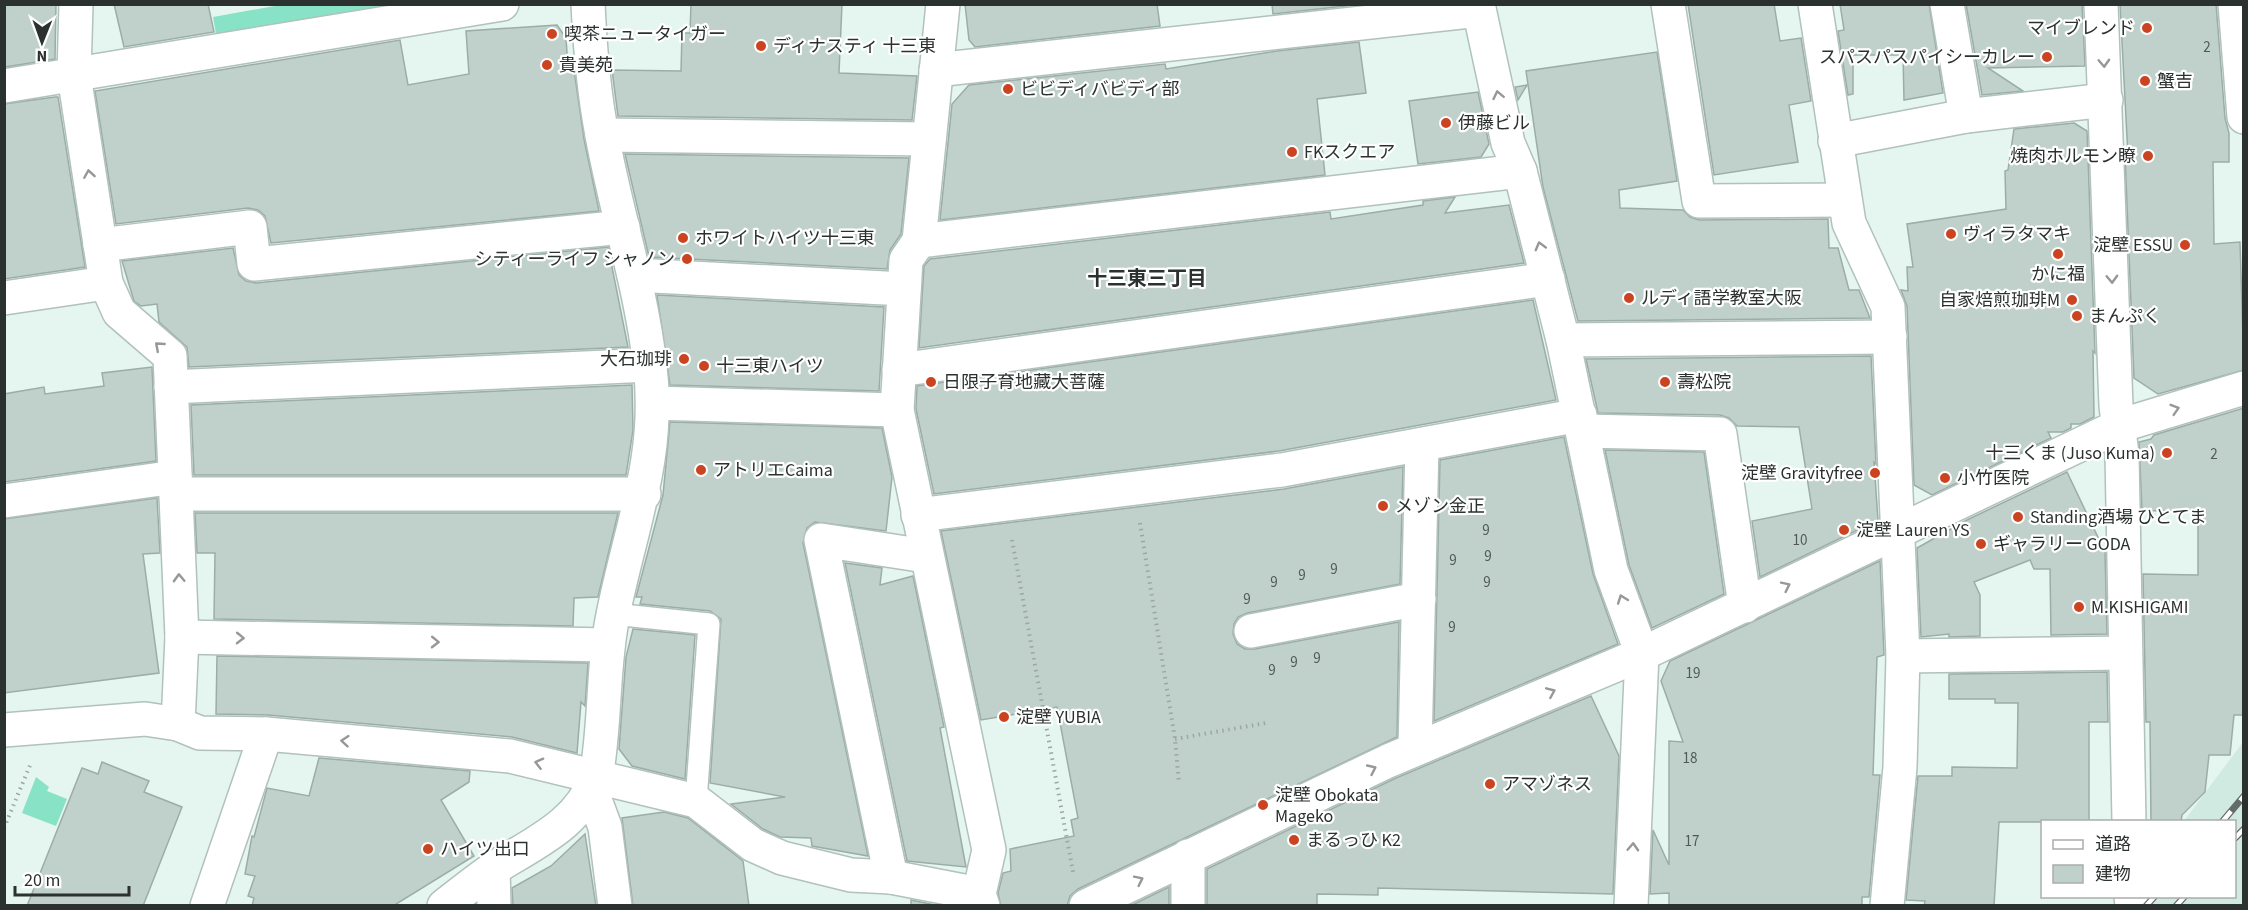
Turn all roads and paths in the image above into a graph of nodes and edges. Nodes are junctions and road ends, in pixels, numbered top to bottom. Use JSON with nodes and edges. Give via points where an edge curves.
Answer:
{"nodes":[{"id":1,"x":76,"y":4,"type":"edge"},
{"id":2,"x":502,"y":4,"type":"edge"},
{"id":3,"x":943,"y":4,"type":"edge"},
{"id":4,"x":1668,"y":4,"type":"edge"},
{"id":5,"x":1815,"y":4,"type":"edge"},
{"id":6,"x":1947,"y":4,"type":"edge"},
{"id":7,"x":2101,"y":4,"type":"edge"},
{"id":8,"x":2235,"y":4,"type":"edge"},
{"id":9,"x":591,"y":6,"type":"edge"},
{"id":10,"x":1479,"y":7,"type":"edge"},
{"id":11,"x":936,"y":70,"type":"junction"},
{"id":12,"x":74,"y":75,"type":"junction"},
{"id":13,"x":4,"y":86,"type":"edge"},
{"id":14,"x":2106,"y":99,"type":"junction"},
{"id":15,"x":1965,"y":116,"type":"junction"},
{"id":16,"x":2244,"y":117,"type":"edge"},
{"id":17,"x":602,"y":135,"type":"junction"},
{"id":18,"x":929,"y":139,"type":"junction"},
{"id":19,"x":1835,"y":141,"type":"junction"},
{"id":20,"x":1520,"y":171,"type":"junction"},
{"id":21,"x":1845,"y":200,"type":"junction"},
{"id":22,"x":623,"y":227,"type":"junction"},
{"id":23,"x":919,"y":241,"type":"junction"},
{"id":24,"x":100,"y":245,"type":"junction"},
{"id":25,"x":634,"y":275,"type":"junction"},
{"id":26,"x":1548,"y":279,"type":"junction"},
{"id":27,"x":106,"y":283,"type":"junction"},
{"id":28,"x":904,"y":289,"type":"junction"},
{"id":29,"x":4,"y":298,"type":"edge"},
{"id":30,"x":1890,"y":337,"type":"junction"},
{"id":31,"x":1563,"y":340,"type":"junction"},
{"id":32,"x":650,"y":365,"type":"junction"},
{"id":33,"x":899,"y":370,"type":"junction"},
{"id":34,"x":171,"y":387,"type":"junction"},
{"id":35,"x":2244,"y":388,"type":"edge"},
{"id":36,"x":653,"y":403,"type":"junction"},
{"id":37,"x":897,"y":410,"type":"junction"},
{"id":38,"x":1582,"y":423,"type":"junction"},
{"id":39,"x":2119,"y":426,"type":"junction"},
{"id":40,"x":1422,"y":446,"type":"junction"},
{"id":41,"x":175,"y":486,"type":"junction"},
{"id":42,"x":1134,"y":488,"type":"junction"},
{"id":43,"x":644,"y":494,"type":"junction"},
{"id":44,"x":4,"y":501,"type":"edge"},
{"id":45,"x":1006,"y":504,"type":"junction"},
{"id":46,"x":918,"y":515,"type":"junction"},
{"id":47,"x":1899,"y":529,"type":"junction"},
{"id":48,"x":926,"y":556,"type":"junction"},
{"id":49,"x":1419,"y":598,"type":"junction"},
{"id":50,"x":1746,"y":606,"type":"junction"},
{"id":51,"x":610,"y":630,"type":"junction"},
{"id":52,"x":1251,"y":631,"type":"dead end"},
{"id":53,"x":182,"y":637,"type":"junction"},
{"id":54,"x":2125,"y":653,"type":"junction"},
{"id":55,"x":1642,"y":654,"type":"junction"},
{"id":56,"x":1903,"y":656,"type":"junction"},
{"id":57,"x":1266,"y":723,"type":"dead end"},
{"id":58,"x":178,"y":724,"type":"junction"},
{"id":59,"x":46,"y":726,"type":"junction"},
{"id":60,"x":4,"y":730,"type":"edge"},
{"id":61,"x":266,"y":734,"type":"junction"},
{"id":62,"x":1175,"y":739,"type":"junction"},
{"id":63,"x":1416,"y":749,"type":"junction"},
{"id":64,"x":594,"y":783,"type":"junction"},
{"id":65,"x":1179,"y":783,"type":"dead end"},
{"id":66,"x":696,"y":801,"type":"junction"},
{"id":67,"x":2128,"y":820,"type":"edge"},
{"id":68,"x":4,"y":828,"type":"edge"},
{"id":69,"x":1188,"y":856,"type":"junction"},
{"id":70,"x":493,"y":869,"type":"junction"},
{"id":71,"x":891,"y":877,"type":"junction"},
{"id":72,"x":1081,"y":894,"type":"edge"},
{"id":73,"x":981,"y":900,"type":"edge"},
{"id":74,"x":207,"y":906,"type":"edge"},
{"id":75,"x":444,"y":906,"type":"edge"},
{"id":76,"x":494,"y":906,"type":"edge"},
{"id":77,"x":615,"y":906,"type":"edge"},
{"id":78,"x":1188,"y":906,"type":"edge"},
{"id":79,"x":1631,"y":906,"type":"edge"},
{"id":80,"x":1887,"y":906,"type":"edge"}],
"edges":[{"from":1,"to":12,"type":"street"},
{"from":2,"to":12,"type":"street"},
{"from":3,"to":11,"type":"street"},
{"from":4,"to":21,"type":"street","via":[[1699,201]]},
{"from":5,"to":19,"type":"street"},
{"from":6,"to":15,"type":"street"},
{"from":7,"to":14,"type":"street","one_way":true},
{"from":8,"to":16,"type":"street"},
{"from":9,"to":17,"type":"street"},
{"from":10,"to":11,"type":"street"},
{"from":20,"to":10,"type":"street","one_way":true,"via":[[1508,143]]},
{"from":11,"to":18,"type":"street"},
{"from":12,"to":13,"type":"street"},
{"from":24,"to":12,"type":"street","one_way":true},
{"from":14,"to":15,"type":"street"},
{"from":14,"to":39,"type":"street","one_way":true},
{"from":15,"to":19,"type":"street"},
{"from":17,"to":18,"type":"street"},
{"from":17,"to":22,"type":"street"},
{"from":18,"to":23,"type":"street"},
{"from":19,"to":21,"type":"street"},
{"from":20,"to":23,"type":"street"},
{"from":26,"to":20,"type":"street","one_way":true},
{"from":21,"to":30,"type":"street","via":[[1849,224],[1888,307]]},
{"from":22,"to":24,"type":"street","via":[[254,264],[250,227]]},
{"from":22,"to":25,"type":"street"},
{"from":23,"to":28,"type":"street","via":[[906,260]]},
{"from":24,"to":27,"type":"street"},
{"from":25,"to":28,"type":"street"},
{"from":25,"to":32,"type":"street"},
{"from":26,"to":31,"type":"street"},
{"from":26,"to":33,"type":"street"},
{"from":27,"to":29,"type":"street"},
{"from":34,"to":27,"type":"street","one_way":true,"via":[[170,356],[120,312]]},
{"from":28,"to":33,"type":"street"},
{"from":30,"to":31,"type":"street"},
{"from":30,"to":47,"type":"street"},
{"from":31,"to":38,"type":"street"},
{"from":32,"to":34,"type":"street"},
{"from":32,"to":36,"type":"street"},
{"from":33,"to":37,"type":"street"},
{"from":34,"to":41,"type":"street"},
{"from":39,"to":35,"type":"street","one_way":true},
{"from":36,"to":37,"type":"street"},
{"from":36,"to":43,"type":"street"},
{"from":37,"to":46,"type":"street"},
{"from":38,"to":40,"type":"street"},
{"from":38,"to":50,"type":"street","via":[[1720,434]]},
{"from":55,"to":38,"type":"street","one_way":true,"via":[[1611,570]]},
{"from":39,"to":47,"type":"street"},
{"from":39,"to":54,"type":"street"},
{"from":40,"to":42,"type":"street","via":[[1282,470]]},
{"from":40,"to":49,"type":"street"},
{"from":41,"to":43,"type":"street"},
{"from":41,"to":44,"type":"street"},
{"from":53,"to":41,"type":"street","one_way":true},
{"from":42,"to":45,"type":"street"},
{"from":42,"to":62,"type":"path"},
{"from":43,"to":51,"type":"street"},
{"from":45,"to":46,"type":"street"},
{"from":45,"to":72,"type":"path"},
{"from":46,"to":48,"type":"street"},
{"from":50,"to":47,"type":"street","one_way":true},
{"from":47,"to":56,"type":"street"},
{"from":48,"to":71,"type":"street","via":[[821,540]]},
{"from":48,"to":73,"type":"street","via":[[989,850]]},
{"from":49,"to":52,"type":"street"},
{"from":49,"to":63,"type":"street"},
{"from":50,"to":55,"type":"street"},
{"from":53,"to":51,"type":"street","one_way":true},
{"from":51,"to":64,"type":"street"},
{"from":51,"to":66,"type":"lane","via":[[709,624]]},
{"from":53,"to":58,"type":"street"},
{"from":54,"to":56,"type":"street"},
{"from":54,"to":67,"type":"street"},
{"from":63,"to":55,"type":"street","one_way":true},
{"from":79,"to":55,"type":"street","one_way":true},
{"from":56,"to":80,"type":"street","via":[[1900,767]]},
{"from":57,"to":62,"type":"path"},
{"from":58,"to":59,"type":"street","via":[[145,719]]},
{"from":58,"to":61,"type":"street","via":[[200,733]]},
{"from":59,"to":60,"type":"street"},
{"from":59,"to":68,"type":"path"},
{"from":64,"to":61,"type":"street","one_way":true,"via":[[510,756]]},
{"from":61,"to":74,"type":"street"},
{"from":62,"to":65,"type":"path"},
{"from":69,"to":63,"type":"street","one_way":true},
{"from":64,"to":66,"type":"street"},
{"from":64,"to":70,"type":"street","via":[[573,817]]},
{"from":64,"to":77,"type":"street","via":[[605,827]]},
{"from":66,"to":71,"type":"street","via":[[753,845],[782,858],[851,875]]},
{"from":72,"to":69,"type":"street","one_way":true},
{"from":69,"to":78,"type":"street"},
{"from":70,"to":75,"type":"street"},
{"from":70,"to":76,"type":"street"},
{"from":71,"to":73,"type":"street"}]}
